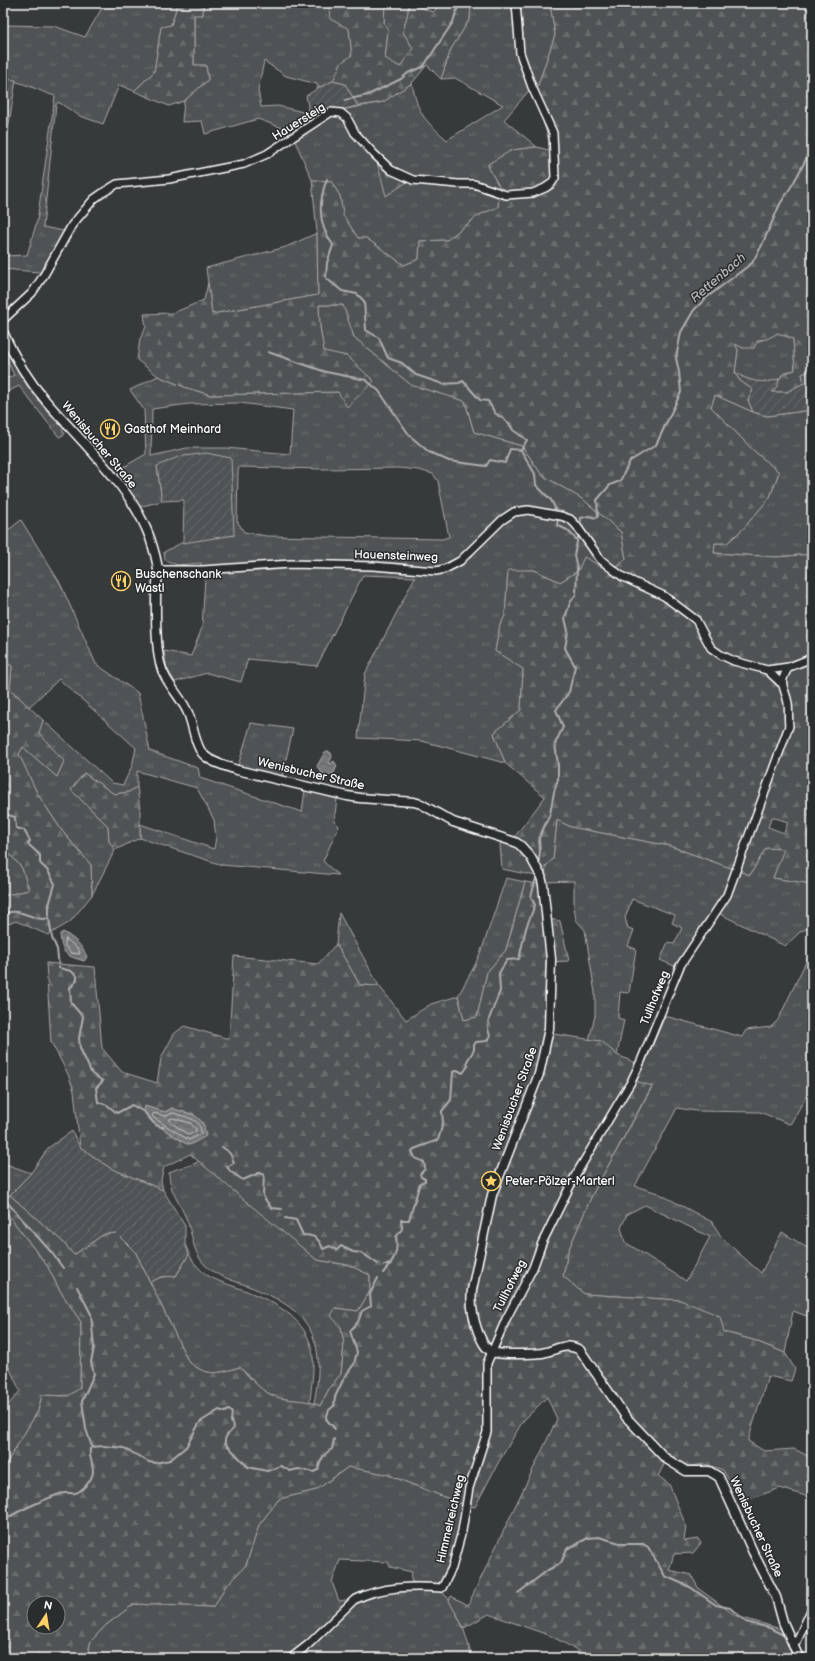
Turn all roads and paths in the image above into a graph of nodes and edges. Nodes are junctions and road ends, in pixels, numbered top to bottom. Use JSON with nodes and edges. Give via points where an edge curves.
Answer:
{"nodes":[{"id":1,"x":516,"y":3,"type":"edge"},
{"id":2,"x":3,"y":320,"type":"edge"},
{"id":3,"x":3,"y":332,"type":"edge"},
{"id":4,"x":158,"y":570,"type":"junction"},
{"id":5,"x":812,"y":658,"type":"edge"},
{"id":6,"x":789,"y":667,"type":"junction"},
{"id":7,"x":767,"y":670,"type":"junction"},
{"id":8,"x":782,"y":684,"type":"junction"},
{"id":9,"x":492,"y":1352,"type":"junction"},
{"id":10,"x":812,"y":1608,"type":"edge"},
{"id":11,"x":793,"y":1646,"type":"junction"},
{"id":12,"x":291,"y":1658,"type":"edge"},
{"id":13,"x":799,"y":1658,"type":"edge"}],
"edges":[{"from":1,"to":2,"type":"street","name":"Hauersteig","via":[[520,53],[532,87],[553,132],[555,178],[545,188],[533,193],[506,195],[474,184],[413,180],[391,170],[355,132],[347,118],[341,113],[331,112],[267,154],[244,164],[169,179],[117,184],[104,192],[94,199],[72,225],[32,293]]},
{"from":3,"to":4,"type":"street","name":"Wenisbucher Straße","via":[[14,356],[45,400],[108,470],[132,504],[150,538]]},
{"from":4,"to":7,"type":"street","name":"Hauensteinweg","via":[[203,570],[291,564],[445,569],[460,561],[502,520],[514,512],[528,510],[570,519],[600,559],[623,577],[664,596],[696,620],[711,648],[734,661]]},
{"from":4,"to":9,"type":"street","name":"Wenisbucher Straße","via":[[156,599],[160,665],[189,714],[200,749],[205,756],[237,770],[346,796],[421,804],[454,822],[515,842],[525,850],[541,876],[551,959],[548,1039],[539,1074],[492,1195],[471,1301],[474,1321],[480,1336]]},
{"from":5,"to":6,"type":"street"},
{"from":6,"to":7,"type":"street","name":"Hauensteinweg"},
{"from":6,"to":8,"type":"street"},
{"from":7,"to":8,"type":"street","name":"Hauensteinweg"},
{"from":8,"to":9,"type":"street","name":"Tullhofweg","via":[[788,703],[789,726],[727,895],[680,966],[631,1082],[576,1176]]},
{"from":9,"to":11,"type":"street","name":"Wenisbucher Straße","via":[[542,1353],[573,1346],[580,1350],[626,1417],[665,1458],[686,1470],[709,1471],[719,1477],[772,1587]]},
{"from":9,"to":12,"type":"street","name":"Himmelreichweg","via":[[488,1363],[487,1432],[469,1488],[462,1531],[452,1568],[442,1588],[398,1588],[362,1595]]},
{"from":10,"to":11,"type":"street"},
{"from":11,"to":13,"type":"street","name":"Wenisbucher Straße"}]}
